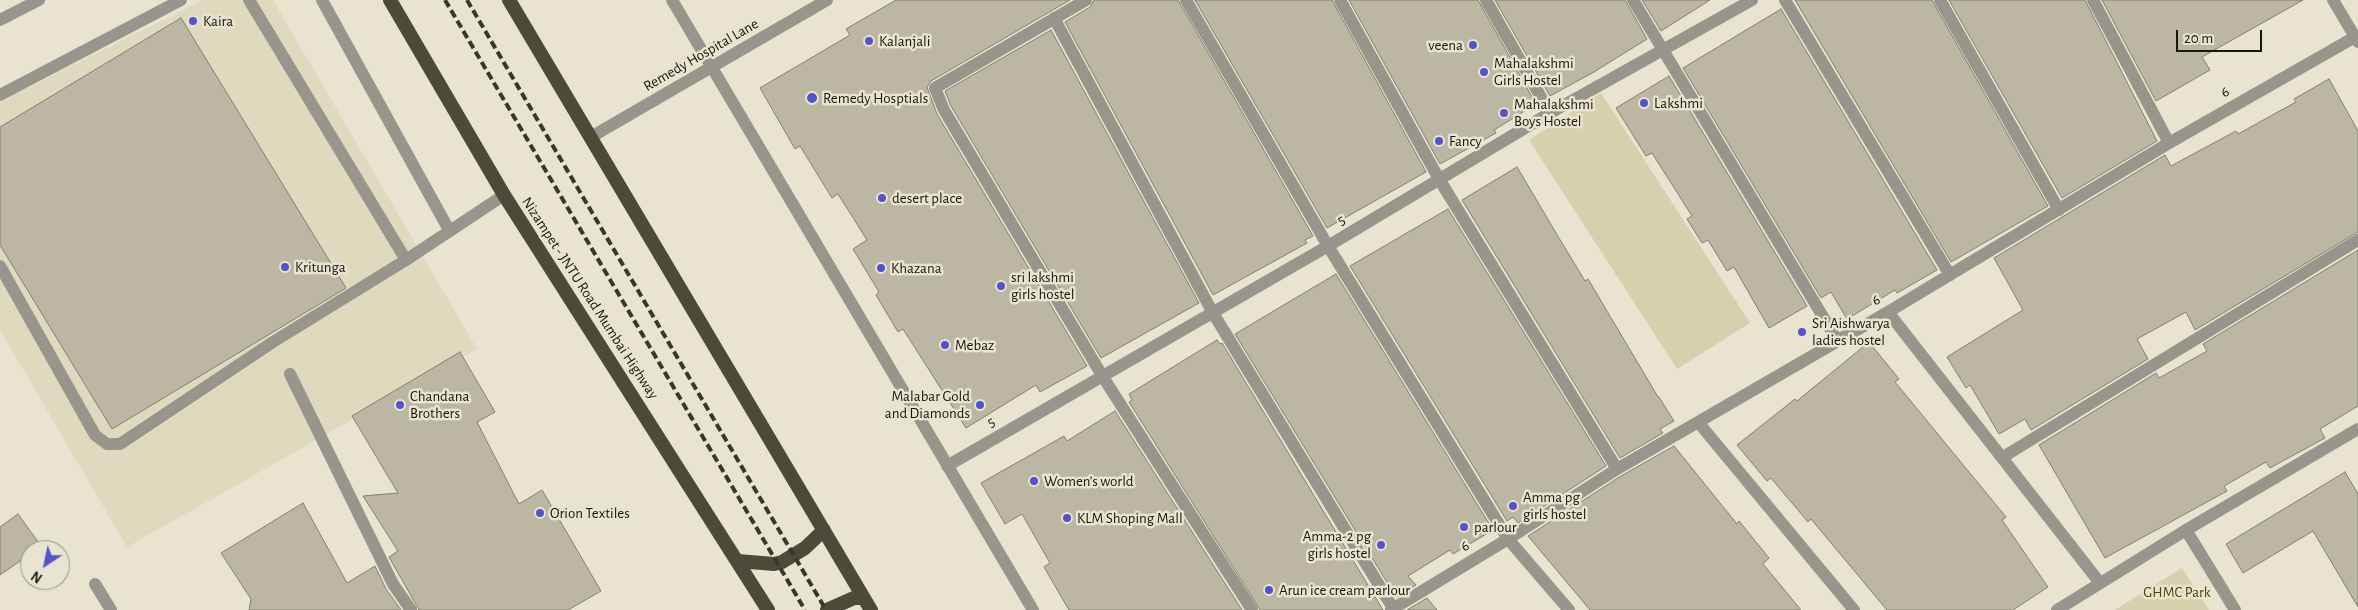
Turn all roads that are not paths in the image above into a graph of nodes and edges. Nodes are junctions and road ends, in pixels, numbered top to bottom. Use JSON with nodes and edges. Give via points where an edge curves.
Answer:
{"nodes":[{"id":1,"x":39,"y":0,"type":"edge"},
{"id":2,"x":182,"y":0,"type":"edge"},
{"id":3,"x":249,"y":0,"type":"edge"},
{"id":4,"x":322,"y":0,"type":"edge"},
{"id":5,"x":390,"y":0,"type":"edge"},
{"id":6,"x":509,"y":0,"type":"edge"},
{"id":7,"x":672,"y":0,"type":"edge"},
{"id":8,"x":827,"y":0,"type":"edge"},
{"id":9,"x":1086,"y":0,"type":"edge"},
{"id":10,"x":1186,"y":0,"type":"edge"},
{"id":11,"x":1340,"y":0,"type":"edge"},
{"id":12,"x":1486,"y":0,"type":"edge"},
{"id":13,"x":1633,"y":0,"type":"edge"},
{"id":14,"x":1752,"y":0,"type":"edge"},
{"id":15,"x":1785,"y":0,"type":"edge"},
{"id":16,"x":1940,"y":0,"type":"edge"},
{"id":17,"x":2093,"y":0,"type":"edge"},
{"id":18,"x":2333,"y":0,"type":"edge"},
{"id":19,"x":1054,"y":18,"type":"junction"},
{"id":20,"x":0,"y":20,"type":"edge"},
{"id":21,"x":2356,"y":39,"type":"edge"},
{"id":22,"x":1662,"y":52,"type":"junction"},
{"id":23,"x":712,"y":67,"type":"junction"},
{"id":24,"x":0,"y":95,"type":"edge"},
{"id":25,"x":1550,"y":113,"type":"junction"},
{"id":26,"x":591,"y":137,"type":"junction"},
{"id":27,"x":2169,"y":143,"type":"junction"},
{"id":28,"x":1439,"y":179,"type":"junction"},
{"id":29,"x":504,"y":195,"type":"junction"},
{"id":30,"x":2059,"y":210,"type":"junction"},
{"id":31,"x":449,"y":230,"type":"junction"},
{"id":32,"x":2358,"y":240,"type":"edge"},
{"id":33,"x":1328,"y":246,"type":"junction"},
{"id":34,"x":406,"y":260,"type":"junction"},
{"id":35,"x":0,"y":266,"type":"edge"},
{"id":36,"x":1950,"y":274,"type":"junction"},
{"id":37,"x":1888,"y":312,"type":"junction"},
{"id":38,"x":1214,"y":313,"type":"junction"},
{"id":39,"x":290,"y":374,"type":"dead end"},
{"id":40,"x":1103,"y":377,"type":"junction"},
{"id":41,"x":1698,"y":422,"type":"junction"},
{"id":42,"x":2356,"y":434,"type":"edge"},
{"id":43,"x":2003,"y":457,"type":"junction"},
{"id":44,"x":947,"y":466,"type":"junction"},
{"id":45,"x":1617,"y":469,"type":"junction"},
{"id":46,"x":824,"y":530,"type":"junction"},
{"id":47,"x":2186,"y":530,"type":"junction"},
{"id":48,"x":1508,"y":539,"type":"junction"},
{"id":49,"x":738,"y":560,"type":"junction"},
{"id":50,"x":2100,"y":583,"type":"junction"},
{"id":51,"x":95,"y":584,"type":"dead end"},
{"id":52,"x":863,"y":598,"type":"junction"},
{"id":53,"x":1392,"y":609,"type":"edge"},
{"id":54,"x":111,"y":610,"type":"edge"},
{"id":55,"x":411,"y":610,"type":"edge"},
{"id":56,"x":768,"y":610,"type":"edge"},
{"id":57,"x":827,"y":610,"type":"edge"},
{"id":58,"x":871,"y":610,"type":"edge"},
{"id":59,"x":1033,"y":610,"type":"edge"},
{"id":60,"x":1252,"y":610,"type":"edge"},
{"id":61,"x":1570,"y":610,"type":"edge"},
{"id":62,"x":1854,"y":610,"type":"edge"},
{"id":63,"x":2057,"y":610,"type":"edge"},
{"id":64,"x":2235,"y":610,"type":"edge"}],
"edges":[{"from":1,"to":20,"type":"street"},
{"from":2,"to":24,"type":"street"},
{"from":3,"to":34,"type":"street"},
{"from":4,"to":31,"type":"street"},
{"from":5,"to":29,"type":"highway","name":"Nizampet - JNTU Road Mumbai Highway"},
{"from":6,"to":26,"type":"highway"},
{"from":7,"to":23,"type":"street"},
{"from":8,"to":23,"type":"street","name":"Remedy Hospital Lane"},
{"from":9,"to":19,"type":"street"},
{"from":10,"to":33,"type":"street"},
{"from":11,"to":28,"type":"street"},
{"from":12,"to":25,"type":"street"},
{"from":13,"to":22,"type":"street"},
{"from":14,"to":22,"type":"street","name":"5"},
{"from":15,"to":36,"type":"street"},
{"from":16,"to":30,"type":"street"},
{"from":17,"to":27,"type":"street"},
{"from":18,"to":21,"type":"street"},
{"from":19,"to":38,"type":"street"},
{"from":19,"to":40,"type":"street","via":[[935,88],[944,110]]},
{"from":21,"to":27,"type":"street","name":"6"},
{"from":22,"to":25,"type":"street","name":"5"},
{"from":22,"to":37,"type":"street","via":[[1837,340]]},
{"from":23,"to":26,"type":"street","name":"Remedy Hospital Lane"},
{"from":23,"to":44,"type":"street"},
{"from":25,"to":28,"type":"street","name":"5"},
{"from":26,"to":46,"type":"highway"},
{"from":27,"to":30,"type":"street","name":"6"},
{"from":28,"to":33,"type":"street","name":"5"},
{"from":28,"to":45,"type":"street"},
{"from":29,"to":31,"type":"street"},
{"from":29,"to":49,"type":"highway","name":"Nizampet - JNTU Road Mumbai Highway"},
{"from":30,"to":36,"type":"street","name":"6"},
{"from":31,"to":34,"type":"street"},
{"from":32,"to":43,"type":"street"},
{"from":33,"to":38,"type":"street","name":"5"},
{"from":33,"to":48,"type":"street"},
{"from":34,"to":35,"type":"street","via":[[273,342],[120,444],[107,444],[95,435]]},
{"from":36,"to":37,"type":"street","name":"6"},
{"from":37,"to":41,"type":"street","name":"6"},
{"from":37,"to":43,"type":"street"},
{"from":38,"to":40,"type":"street","name":"5"},
{"from":38,"to":53,"type":"street"},
{"from":39,"to":55,"type":"street","via":[[393,584]]},
{"from":40,"to":44,"type":"street","name":"5"},
{"from":40,"to":60,"type":"street"},
{"from":41,"to":45,"type":"street","name":"6"},
{"from":41,"to":62,"type":"street"},
{"from":42,"to":47,"type":"street"},
{"from":43,"to":50,"type":"street"},
{"from":44,"to":59,"type":"street"},
{"from":45,"to":48,"type":"street","name":"6"},
{"from":46,"to":49,"type":"highway","via":[[805,548],[782,562]]},
{"from":46,"to":52,"type":"highway"},
{"from":47,"to":50,"type":"street"},
{"from":47,"to":64,"type":"street"},
{"from":48,"to":53,"type":"street","name":"6"},
{"from":48,"to":61,"type":"street"},
{"from":49,"to":56,"type":"highway","name":"Nizampet - JNTU Road Mumbai Highway"},
{"from":50,"to":63,"type":"street"},
{"from":51,"to":54,"type":"street"},
{"from":52,"to":57,"type":"highway","via":[[854,598]]},
{"from":52,"to":58,"type":"highway"}]}
